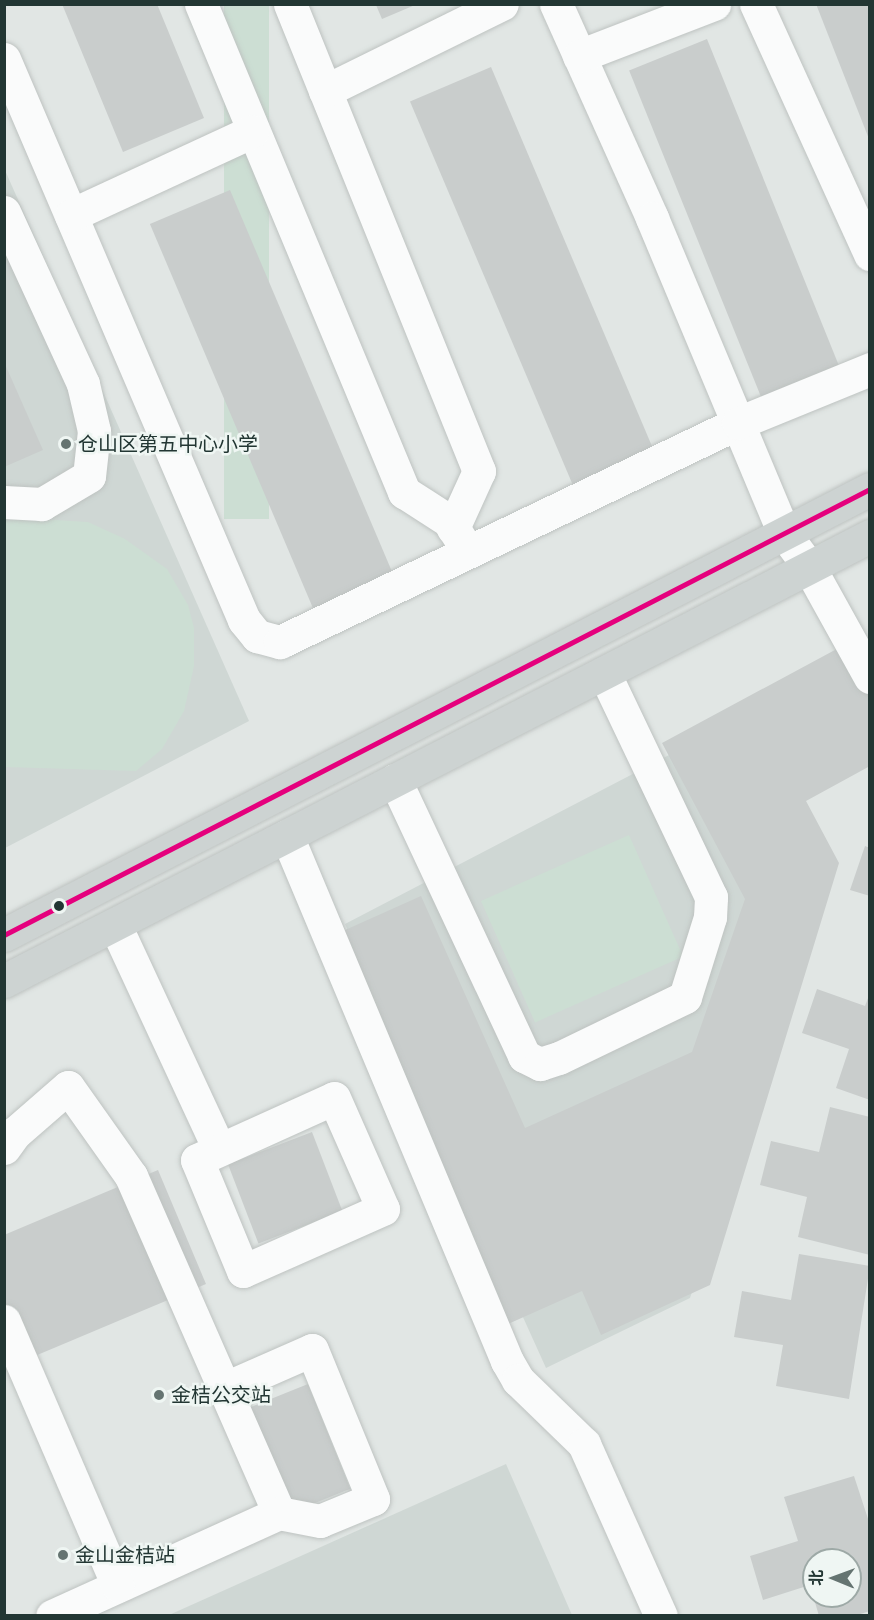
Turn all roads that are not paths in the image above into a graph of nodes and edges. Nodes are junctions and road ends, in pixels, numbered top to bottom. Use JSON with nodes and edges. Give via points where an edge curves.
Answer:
{"nodes":[{"id":1,"x":201,"y":4,"type":"edge"},
{"id":2,"x":290,"y":4,"type":"edge"},
{"id":3,"x":502,"y":4,"type":"edge"},
{"id":4,"x":556,"y":4,"type":"edge"},
{"id":5,"x":714,"y":4,"type":"edge"},
{"id":6,"x":756,"y":4,"type":"edge"},
{"id":7,"x":579,"y":56,"type":"junction"},
{"id":8,"x":4,"y":59,"type":"edge"},
{"id":9,"x":325,"y":91,"type":"junction"},
{"id":10,"x":253,"y":131,"type":"junction"},
{"id":11,"x":4,"y":212,"type":"edge"},
{"id":12,"x":71,"y":215,"type":"junction"},
{"id":13,"x":870,"y":254,"type":"edge"},
{"id":14,"x":870,"y":369,"type":"edge"},
{"id":15,"x":738,"y":423,"type":"junction"},
{"id":16,"x":870,"y":489,"type":"edge"},
{"id":17,"x":4,"y":502,"type":"edge"},
{"id":18,"x":784,"y":533,"type":"junction"},
{"id":19,"x":870,"y":536,"type":"edge"},
{"id":20,"x":461,"y":540,"type":"junction"},
{"id":21,"x":809,"y":567,"type":"junction"},
{"id":22,"x":604,"y":673,"type":"junction"},
{"id":23,"x":870,"y":677,"type":"edge"},
{"id":24,"x":395,"y":780,"type":"junction"},
{"id":25,"x":287,"y":836,"type":"junction"},
{"id":26,"x":115,"y":925,"type":"junction"},
{"id":27,"x":4,"y":935,"type":"edge"},
{"id":28,"x":4,"y":981,"type":"edge"},
{"id":29,"x":4,"y":1148,"type":"edge"},
{"id":30,"x":219,"y":1149,"type":"junction"},
{"id":31,"x":4,"y":1321,"type":"edge"},
{"id":32,"x":223,"y":1389,"type":"junction"},
{"id":33,"x":279,"y":1513,"type":"junction"},
{"id":34,"x":118,"y":1586,"type":"junction"},
{"id":35,"x":52,"y":1616,"type":"edge"},
{"id":36,"x":661,"y":1616,"type":"edge"}],
"edges":[{"from":1,"to":10,"type":"street"},
{"from":2,"to":9,"type":"street"},
{"from":3,"to":9,"type":"street"},
{"from":4,"to":7,"type":"street"},
{"from":5,"to":7,"type":"street"},
{"from":6,"to":13,"type":"street"},
{"from":7,"to":15,"type":"street"},
{"from":8,"to":12,"type":"street"},
{"from":9,"to":20,"type":"street","via":[[479,471]]},
{"from":10,"to":12,"type":"street"},
{"from":10,"to":20,"type":"street","via":[[404,492]]},
{"from":11,"to":17,"type":"street","via":[[83,384],[94,431],[89,476],[42,504]]},
{"from":12,"to":20,"type":"street","via":[[244,620],[257,636],[280,642]]},
{"from":14,"to":15,"type":"street"},
{"from":15,"to":18,"type":"street"},
{"from":15,"to":20,"type":"street"},
{"from":16,"to":18,"type":"main road"},
{"from":18,"to":21,"type":"street"},
{"from":18,"to":27,"type":"main road"},
{"from":19,"to":21,"type":"main road"},
{"from":21,"to":22,"type":"main road"},
{"from":21,"to":23,"type":"street"},
{"from":22,"to":24,"type":"main road"},
{"from":22,"to":24,"type":"street","via":[[711,897],[710,917],[685,996],[559,1058],[540,1064],[524,1056]]},
{"from":24,"to":25,"type":"main road"},
{"from":25,"to":26,"type":"main road"},
{"from":25,"to":36,"type":"street","via":[[507,1361],[518,1380],[585,1443]]},
{"from":26,"to":28,"type":"main road"},
{"from":26,"to":30,"type":"street"},
{"from":29,"to":32,"type":"street","via":[[15,1133],[68,1087],[131,1176]]},
{"from":30,"to":30,"type":"street","via":[[334,1098],[383,1209],[243,1271],[197,1160]]},
{"from":31,"to":34,"type":"street"},
{"from":32,"to":33,"type":"street"},
{"from":32,"to":33,"type":"street","via":[[312,1350],[373,1499],[320,1521]]},
{"from":33,"to":34,"type":"street"},
{"from":34,"to":35,"type":"street"}]}
